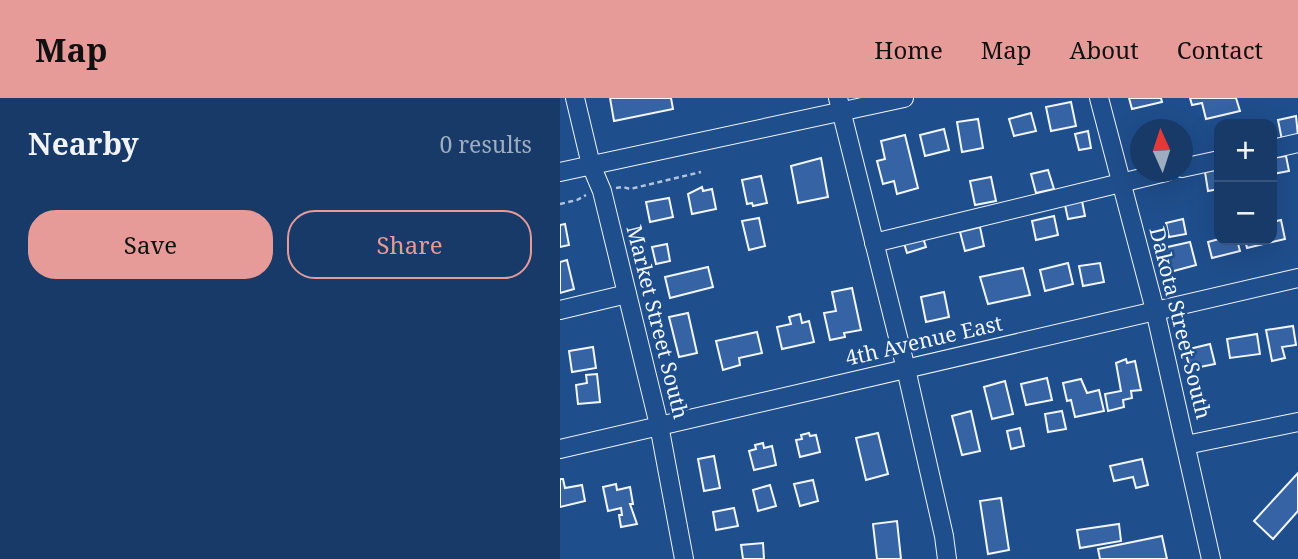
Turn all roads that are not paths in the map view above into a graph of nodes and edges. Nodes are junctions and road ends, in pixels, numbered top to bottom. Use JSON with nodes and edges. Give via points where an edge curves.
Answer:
{"nodes":[{"id":1,"x":575,"y":98,"type":"edge"},
{"id":2,"x":904,"y":98,"type":"edge"},
{"id":3,"x":1099,"y":98,"type":"edge"},
{"id":4,"x":839,"y":105,"type":"edge"},
{"id":5,"x":1298,"y":143,"type":"edge"},
{"id":6,"x":1277,"y":148,"type":"edge"},
{"id":7,"x":1214,"y":161,"type":"edge"},
{"id":8,"x":591,"y":165,"type":"junction"},
{"id":9,"x":1193,"y":166,"type":"edge"},
{"id":10,"x":560,"y":173,"type":"edge"},
{"id":11,"x":1130,"y":179,"type":"edge"},
{"id":12,"x":1121,"y":181,"type":"junction"},
{"id":13,"x":874,"y":243,"type":"junction"},
{"id":14,"x":1298,"y":278,"type":"edge"},
{"id":15,"x":627,"y":294,"type":"junction"},
{"id":16,"x":560,"y":310,"type":"edge"},
{"id":17,"x":1156,"y":310,"type":"junction"},
{"id":18,"x":906,"y":369,"type":"junction"},
{"id":19,"x":1298,"y":422,"type":"edge"},
{"id":20,"x":659,"y":425,"type":"junction"},
{"id":21,"x":1186,"y":445,"type":"junction"},
{"id":22,"x":560,"y":449,"type":"edge"},
{"id":23,"x":684,"y":559,"type":"edge"},
{"id":24,"x":947,"y":559,"type":"edge"},
{"id":25,"x":1211,"y":559,"type":"edge"}],
"edges":[{"from":1,"to":8,"type":"street","name":"Market Street South"},
{"from":2,"to":4,"type":"street"},
{"from":3,"to":12,"type":"street","name":"Dakota Street South"},
{"from":4,"to":8,"type":"street"},
{"from":4,"to":13,"type":"street"},
{"from":5,"to":6,"type":"street"},
{"from":7,"to":9,"type":"street"},
{"from":8,"to":10,"type":"street"},
{"from":8,"to":15,"type":"street","name":"Market Street South","via":[[602,191]]},
{"from":11,"to":12,"type":"street"},
{"from":12,"to":13,"type":"street"},
{"from":12,"to":17,"type":"street","name":"Dakota Street South"},
{"from":13,"to":18,"type":"street"},
{"from":14,"to":17,"type":"street","name":"4th Avenue East"},
{"from":15,"to":16,"type":"street"},
{"from":15,"to":20,"type":"street","name":"Market Street South"},
{"from":17,"to":18,"type":"street","name":"4th Avenue East"},
{"from":17,"to":21,"type":"street","name":"Dakota Street South"},
{"from":18,"to":20,"type":"street","name":"4th Avenue East"},
{"from":18,"to":24,"type":"street"},
{"from":19,"to":21,"type":"street"},
{"from":20,"to":22,"type":"street","name":"4th Avenue East"},
{"from":20,"to":23,"type":"street","name":"Market Street South"},
{"from":21,"to":25,"type":"street","name":"Dakota Street South"}]}
